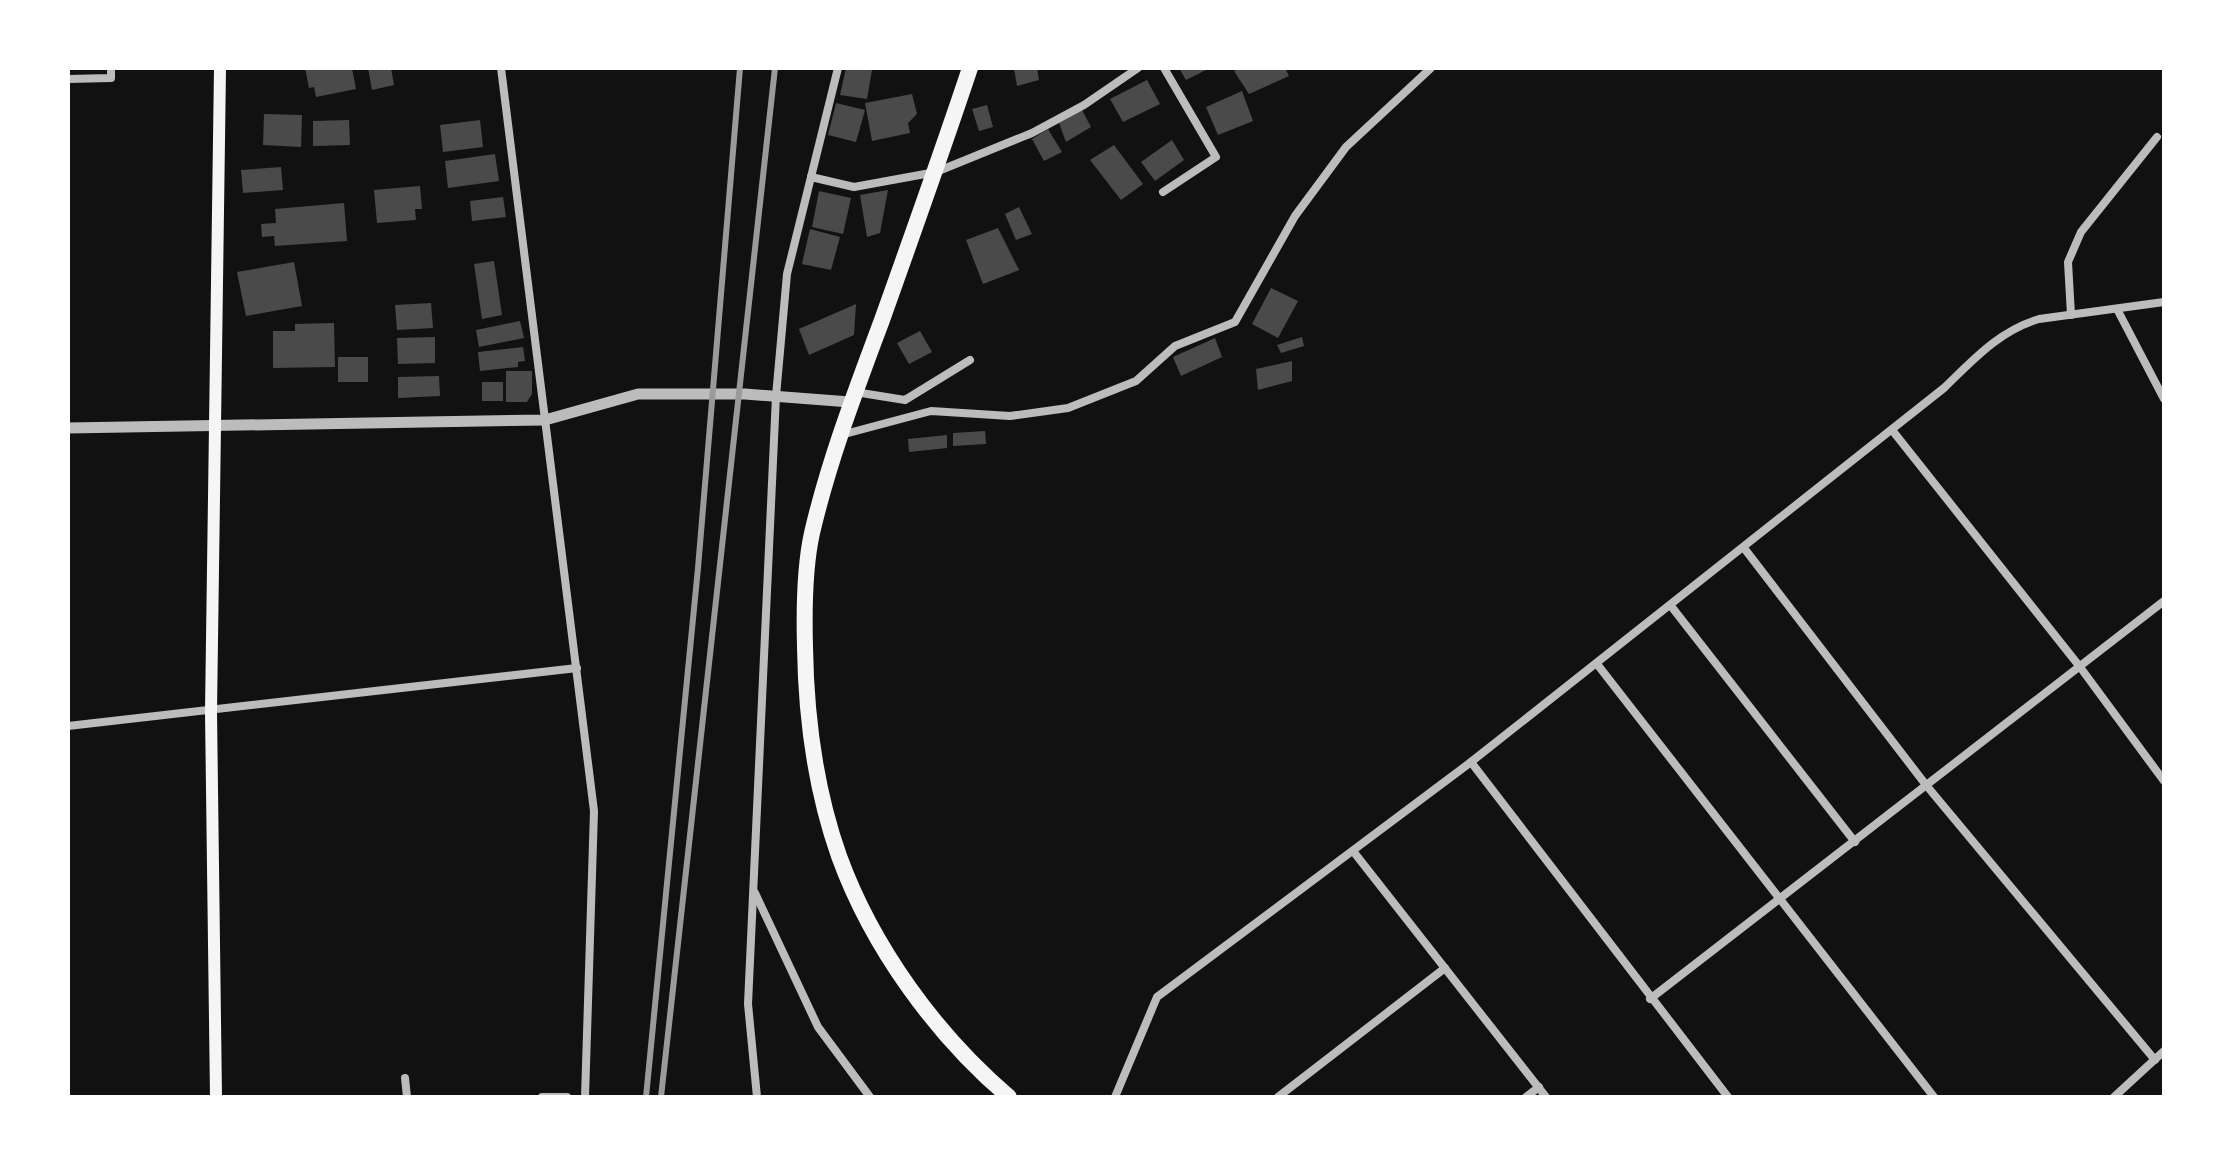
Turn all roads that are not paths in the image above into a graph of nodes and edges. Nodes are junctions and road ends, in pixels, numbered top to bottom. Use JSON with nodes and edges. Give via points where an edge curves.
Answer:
{"nodes":[{"id":1,"x":111,"y":68,"type":"edge"},
{"id":2,"x":220,"y":68,"type":"edge"},
{"id":3,"x":501,"y":68,"type":"edge"},
{"id":4,"x":838,"y":68,"type":"edge"},
{"id":5,"x":970,"y":68,"type":"edge"},
{"id":6,"x":1138,"y":68,"type":"edge"},
{"id":7,"x":1164,"y":68,"type":"edge"},
{"id":8,"x":1431,"y":68,"type":"edge"},
{"id":9,"x":68,"y":79,"type":"edge"},
{"id":10,"x":2157,"y":137,"type":"dead end"},
{"id":11,"x":936,"y":172,"type":"junction"},
{"id":12,"x":811,"y":177,"type":"junction"},
{"id":13,"x":1163,"y":192,"type":"dead end"},
{"id":14,"x":2164,"y":302,"type":"edge"},
{"id":15,"x":2117,"y":309,"type":"junction"},
{"id":16,"x":2071,"y":315,"type":"junction"},
{"id":17,"x":970,"y":360,"type":"dead end"},
{"id":18,"x":776,"y":396,"type":"junction"},
{"id":19,"x":853,"y":397,"type":"junction"},
{"id":20,"x":2164,"y":399,"type":"edge"},
{"id":21,"x":545,"y":420,"type":"junction"},
{"id":22,"x":213,"y":425,"type":"junction"},
{"id":23,"x":68,"y":428,"type":"edge"},
{"id":24,"x":1892,"y":430,"type":"junction"},
{"id":25,"x":840,"y":435,"type":"junction"},
{"id":26,"x":1744,"y":548,"type":"junction"},
{"id":27,"x":2164,"y":601,"type":"edge"},
{"id":28,"x":1671,"y":606,"type":"junction"},
{"id":29,"x":1597,"y":664,"type":"junction"},
{"id":30,"x":2080,"y":667,"type":"junction"},
{"id":31,"x":577,"y":668,"type":"junction"},
{"id":32,"x":211,"y":712,"type":"junction"},
{"id":33,"x":68,"y":726,"type":"edge"},
{"id":34,"x":1471,"y":762,"type":"junction"},
{"id":35,"x":2164,"y":781,"type":"edge"},
{"id":36,"x":1926,"y":785,"type":"junction"},
{"id":37,"x":1855,"y":842,"type":"junction"},
{"id":38,"x":1353,"y":851,"type":"junction"},
{"id":39,"x":753,"y":888,"type":"junction"},
{"id":40,"x":1780,"y":902,"type":"junction"},
{"id":41,"x":1445,"y":968,"type":"junction"},
{"id":42,"x":1650,"y":999,"type":"junction"},
{"id":43,"x":2164,"y":1051,"type":"edge"},
{"id":44,"x":2155,"y":1060,"type":"junction"},
{"id":45,"x":405,"y":1078,"type":"dead end"},
{"id":46,"x":1539,"y":1087,"type":"junction"},
{"id":47,"x":216,"y":1097,"type":"edge"},
{"id":48,"x":407,"y":1097,"type":"edge"},
{"id":49,"x":542,"y":1097,"type":"edge"},
{"id":50,"x":567,"y":1097,"type":"edge"},
{"id":51,"x":585,"y":1097,"type":"edge"},
{"id":52,"x":757,"y":1097,"type":"edge"},
{"id":53,"x":870,"y":1097,"type":"edge"},
{"id":54,"x":1009,"y":1097,"type":"edge"},
{"id":55,"x":1115,"y":1097,"type":"edge"},
{"id":56,"x":1278,"y":1097,"type":"edge"},
{"id":57,"x":1526,"y":1097,"type":"edge"},
{"id":58,"x":1546,"y":1097,"type":"edge"},
{"id":59,"x":1728,"y":1097,"type":"edge"},
{"id":60,"x":1934,"y":1097,"type":"edge"},
{"id":61,"x":2114,"y":1097,"type":"edge"}],
"edges":[{"from":1,"to":9,"type":"street","via":[[111,78]]},
{"from":2,"to":22,"type":"main road"},
{"from":3,"to":21,"type":"street"},
{"from":4,"to":12,"type":"street"},
{"from":5,"to":11,"type":"highway"},
{"from":6,"to":11,"type":"street","via":[[1032,133]]},
{"from":7,"to":13,"type":"street","via":[[1216,157]]},
{"from":8,"to":25,"type":"street","via":[[1346,147],[1295,216],[1235,322],[1175,346],[1136,381],[1068,408],[1010,416],[931,411]]},
{"from":10,"to":16,"type":"street","via":[[2081,232],[2068,262]]},
{"from":11,"to":12,"type":"street","via":[[854,187]]},
{"from":11,"to":19,"type":"highway"},
{"from":12,"to":18,"type":"street","via":[[787,274]]},
{"from":14,"to":15,"type":"street"},
{"from":15,"to":16,"type":"street"},
{"from":15,"to":20,"type":"street"},
{"from":16,"to":24,"type":"street","via":[[2019,325],[1992,341]]},
{"from":17,"to":19,"type":"street","via":[[905,400]]},
{"from":18,"to":19,"type":"street"},
{"from":18,"to":21,"type":"street","via":[[638,394]]},
{"from":18,"to":39,"type":"street"},
{"from":19,"to":25,"type":"highway"},
{"from":21,"to":22,"type":"street"},
{"from":21,"to":31,"type":"street"},
{"from":22,"to":23,"type":"street"},
{"from":22,"to":32,"type":"main road"},
{"from":24,"to":26,"type":"street"},
{"from":24,"to":30,"type":"street"},
{"from":25,"to":54,"type":"highway","via":[[812,535],[805,604],[805,683],[827,812],[858,898],[911,989],[982,1074]]},
{"from":26,"to":28,"type":"street"},
{"from":26,"to":36,"type":"street"},
{"from":27,"to":30,"type":"street"},
{"from":28,"to":29,"type":"street"},
{"from":28,"to":37,"type":"street"},
{"from":29,"to":34,"type":"street"},
{"from":29,"to":40,"type":"street"},
{"from":30,"to":35,"type":"street"},
{"from":30,"to":36,"type":"street"},
{"from":31,"to":32,"type":"street"},
{"from":31,"to":51,"type":"street","via":[[594,811]]},
{"from":32,"to":33,"type":"street"},
{"from":32,"to":47,"type":"main road"},
{"from":34,"to":38,"type":"street"},
{"from":34,"to":42,"type":"street"},
{"from":36,"to":37,"type":"street"},
{"from":36,"to":44,"type":"street"},
{"from":37,"to":40,"type":"street"},
{"from":38,"to":41,"type":"street"},
{"from":38,"to":55,"type":"street","via":[[1157,997]]},
{"from":39,"to":52,"type":"street","via":[[748,1004]]},
{"from":39,"to":53,"type":"street","via":[[818,1027]]},
{"from":40,"to":42,"type":"street"},
{"from":40,"to":60,"type":"street"},
{"from":41,"to":46,"type":"street"},
{"from":41,"to":56,"type":"street"},
{"from":42,"to":59,"type":"street"},
{"from":43,"to":44,"type":"street"},
{"from":44,"to":61,"type":"street"},
{"from":45,"to":48,"type":"street"},
{"from":46,"to":57,"type":"street"},
{"from":46,"to":58,"type":"street"},
{"from":49,"to":50,"type":"street"}]}
